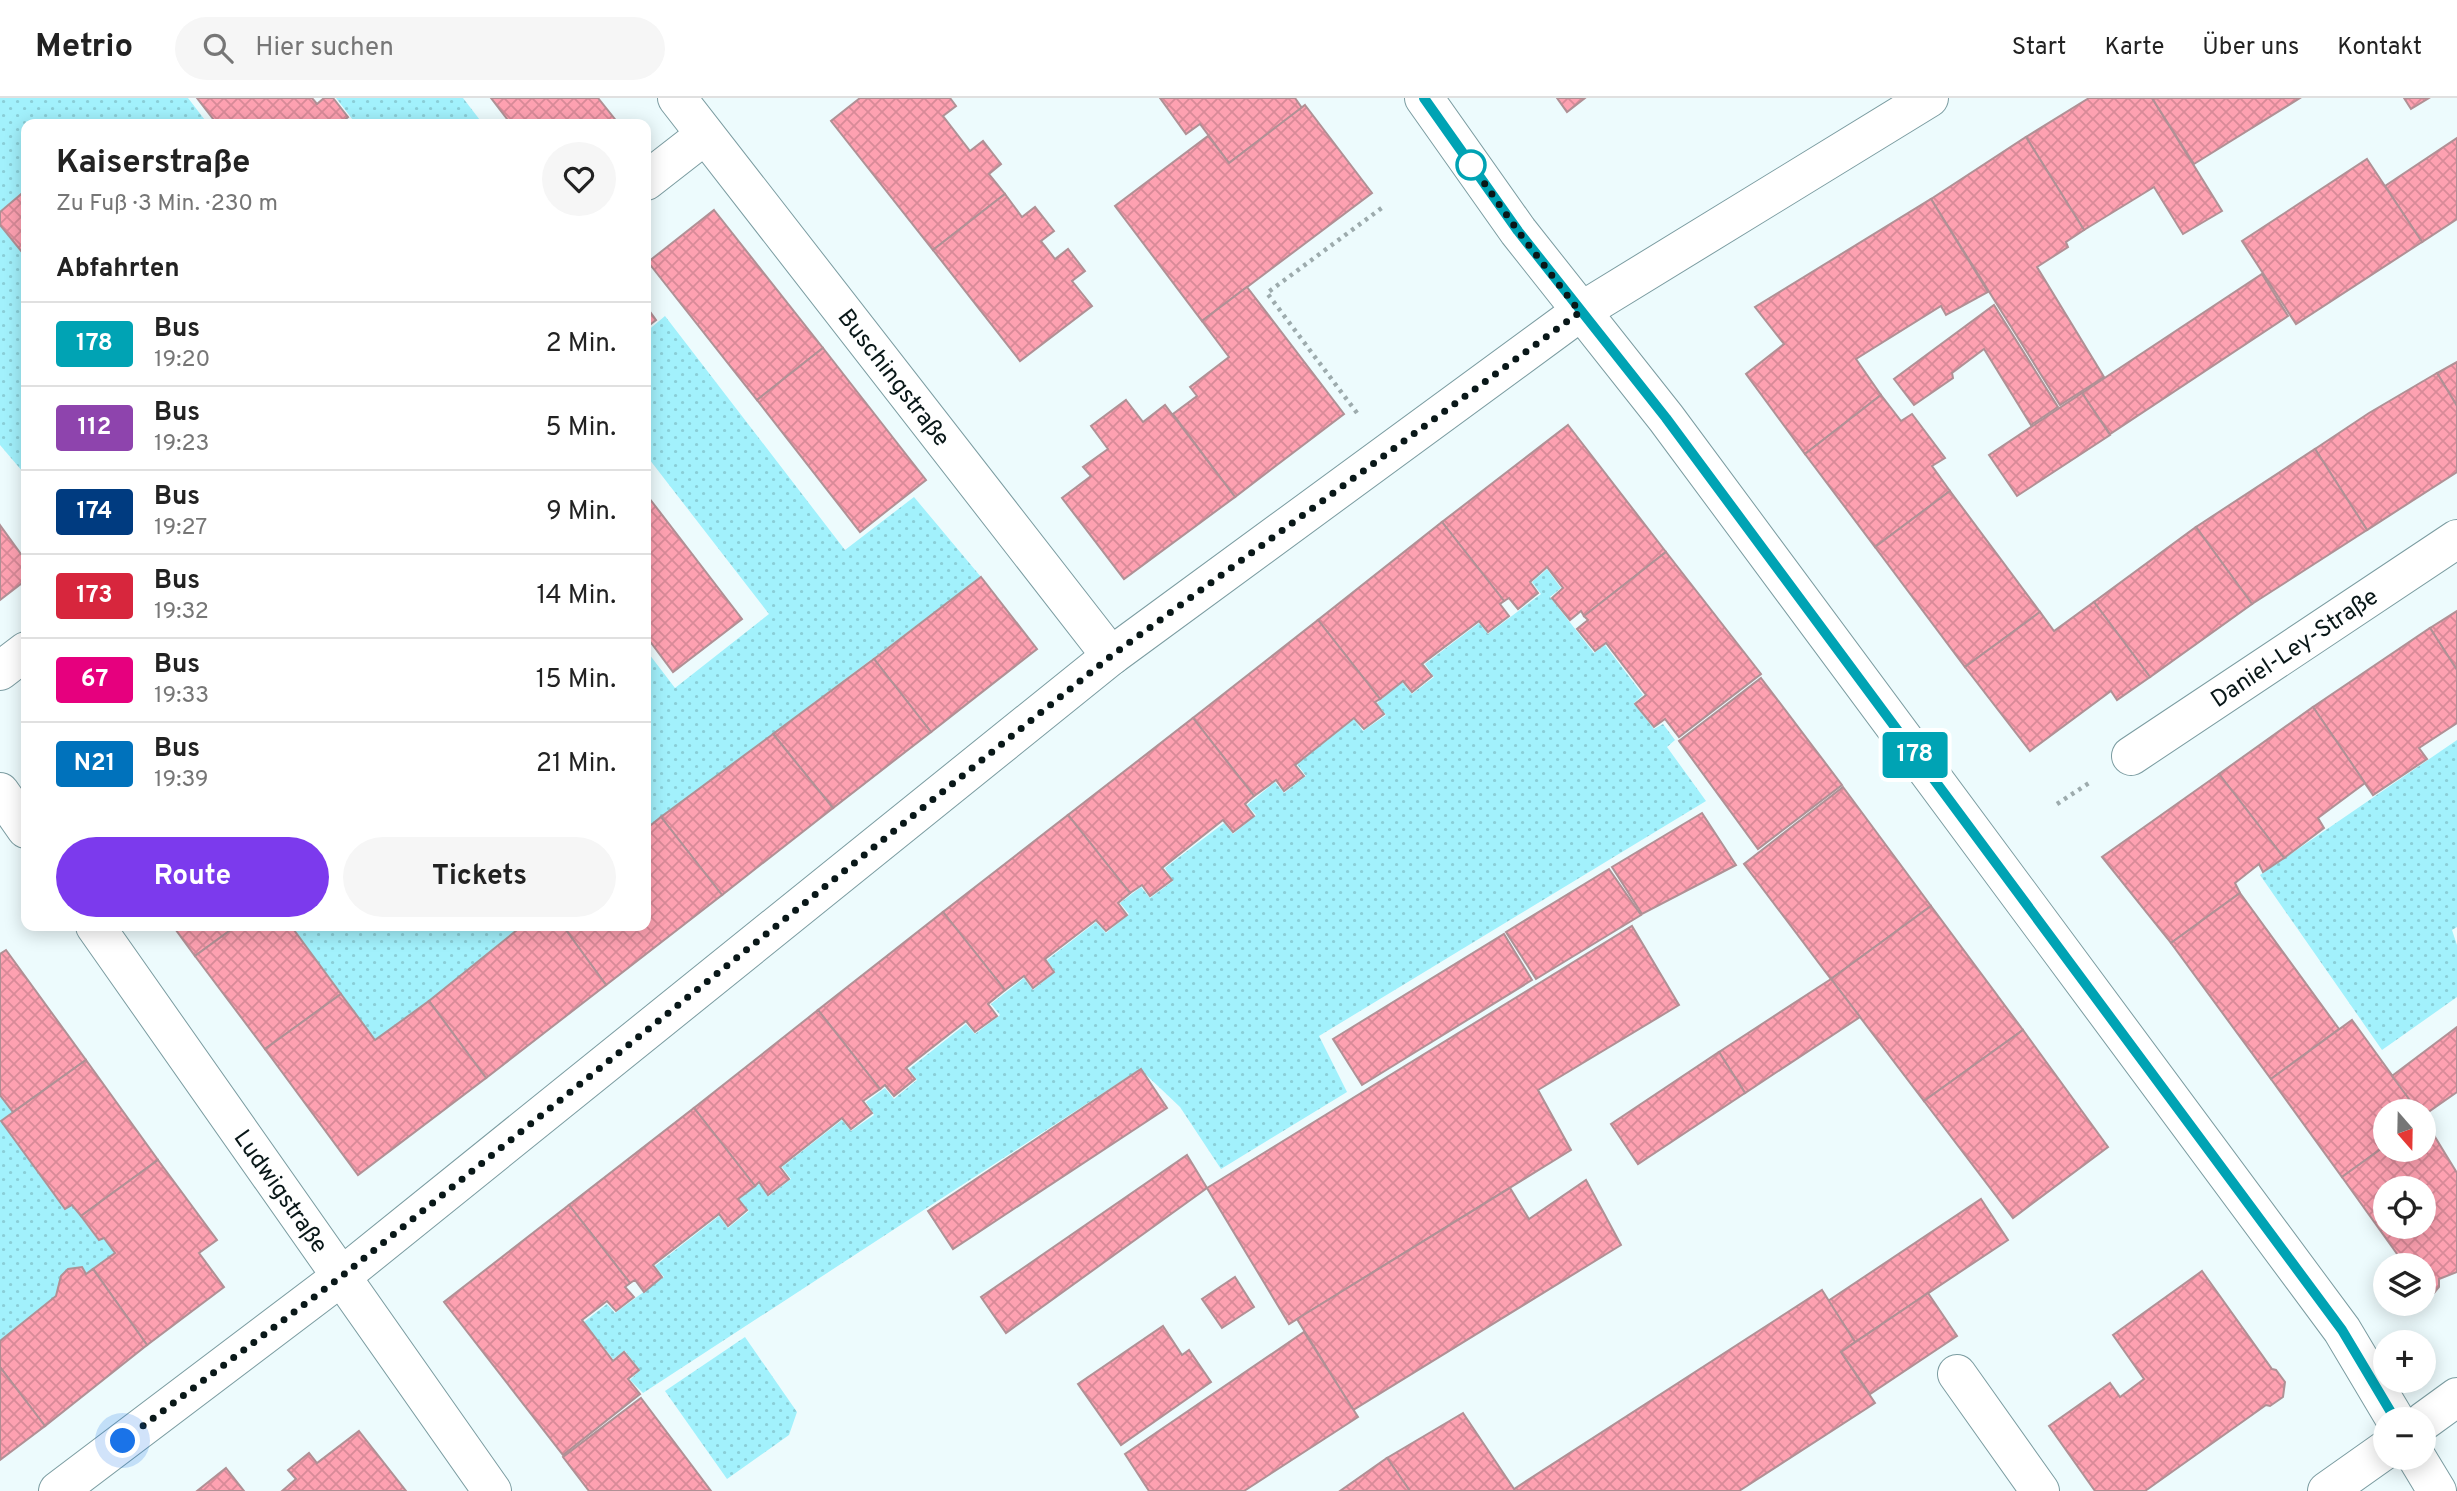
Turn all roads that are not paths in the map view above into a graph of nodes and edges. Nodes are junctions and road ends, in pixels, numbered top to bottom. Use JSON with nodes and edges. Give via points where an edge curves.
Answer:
{"nodes":[{"id":1,"x":677,"y":98,"type":"edge"},
{"id":2,"x":1424,"y":98,"type":"edge"},
{"id":3,"x":1929,"y":98,"type":"edge"},
{"id":4,"x":705,"y":135,"type":"junction"},
{"id":5,"x":651,"y":177,"type":"edge"},
{"id":6,"x":1580,"y":312,"type":"junction"},
{"id":7,"x":2457,"y":539,"type":"edge"},
{"id":8,"x":21,"y":655,"type":"edge"},
{"id":9,"x":1111,"y":656,"type":"junction"},
{"id":10,"x":0,"y":671,"type":"edge"},
{"id":11,"x":2131,"y":756,"type":"dead end"},
{"id":12,"x":0,"y":792,"type":"edge"},
{"id":13,"x":21,"y":822,"type":"edge"},
{"id":14,"x":99,"y":931,"type":"edge"},
{"id":15,"x":342,"y":1276,"type":"junction"},
{"id":16,"x":1957,"y":1374,"type":"dead end"},
{"id":17,"x":2457,"y":1397,"type":"edge"},
{"id":18,"x":2388,"y":1407,"type":"edge"},
{"id":19,"x":2436,"y":1412,"type":"edge"},
{"id":20,"x":2373,"y":1459,"type":"edge"},
{"id":21,"x":2424,"y":1470,"type":"edge"},
{"id":22,"x":58,"y":1491,"type":"edge"},
{"id":23,"x":492,"y":1491,"type":"edge"},
{"id":24,"x":2040,"y":1491,"type":"edge"},
{"id":25,"x":2328,"y":1491,"type":"edge"},
{"id":26,"x":2437,"y":1491,"type":"edge"}],
"edges":[{"from":1,"to":4,"type":"street","name":"Buschingstraße"},
{"from":2,"to":6,"type":"street"},
{"from":3,"to":6,"type":"street"},
{"from":4,"to":5,"type":"street"},
{"from":4,"to":9,"type":"street","name":"Buschingstraße"},
{"from":6,"to":9,"type":"street"},
{"from":6,"to":18,"type":"street","via":[[1666,418],[2342,1330]]},
{"from":7,"to":11,"type":"street","name":"Daniel-Ley-Straße"},
{"from":8,"to":10,"type":"street"},
{"from":9,"to":15,"type":"street"},
{"from":12,"to":13,"type":"street"},
{"from":14,"to":15,"type":"street","name":"Ludwigstraße"},
{"from":15,"to":22,"type":"street"},
{"from":15,"to":23,"type":"street","name":"Ludwigstraße"},
{"from":16,"to":24,"type":"street"},
{"from":17,"to":19,"type":"street"},
{"from":20,"to":25,"type":"street"},
{"from":21,"to":26,"type":"street"}]}
